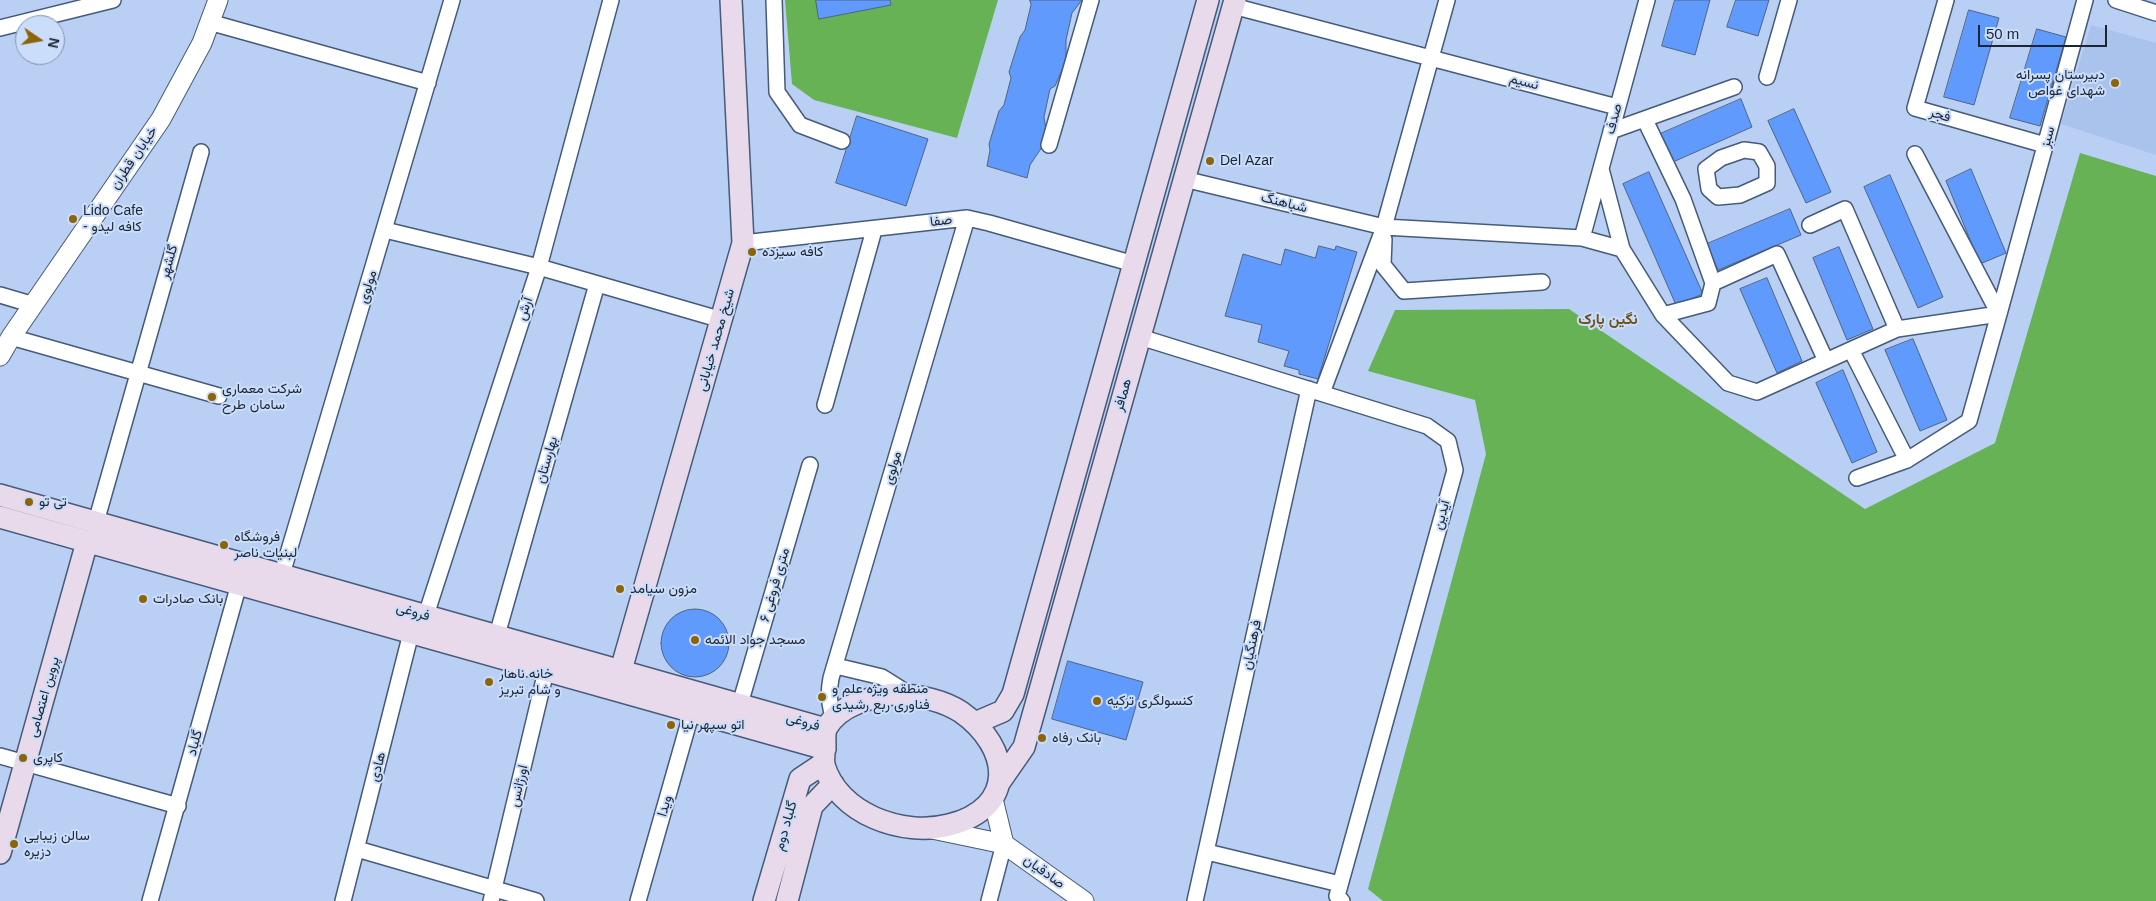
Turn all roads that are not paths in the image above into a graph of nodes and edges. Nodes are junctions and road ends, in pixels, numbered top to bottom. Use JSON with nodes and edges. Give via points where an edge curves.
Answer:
{"nodes":[{"id":1,"x":113,"y":0,"type":"edge"},
{"id":2,"x":218,"y":0,"type":"edge"},
{"id":3,"x":452,"y":0,"type":"edge"},
{"id":4,"x":612,"y":0,"type":"edge"},
{"id":5,"x":730,"y":0,"type":"edge"},
{"id":6,"x":774,"y":0,"type":"edge"},
{"id":7,"x":1091,"y":0,"type":"edge"},
{"id":8,"x":1210,"y":0,"type":"edge"},
{"id":9,"x":1447,"y":0,"type":"edge"},
{"id":10,"x":1647,"y":0,"type":"edge"},
{"id":11,"x":1789,"y":0,"type":"edge"},
{"id":12,"x":1946,"y":0,"type":"edge"},
{"id":13,"x":2085,"y":0,"type":"edge"},
{"id":14,"x":2116,"y":0,"type":"edge"},
{"id":15,"x":1234,"y":3,"type":"edge"},
{"id":16,"x":2156,"y":13,"type":"edge"},
{"id":17,"x":210,"y":22,"type":"junction"},
{"id":18,"x":0,"y":28,"type":"edge"},
{"id":19,"x":1431,"y":58,"type":"junction"},
{"id":20,"x":1767,"y":76,"type":"dead end"},
{"id":21,"x":428,"y":83,"type":"junction"},
{"id":22,"x":1734,"y":87,"type":"dead end"},
{"id":23,"x":1617,"y":107,"type":"junction"},
{"id":24,"x":1645,"y":120,"type":"junction"},
{"id":25,"x":1611,"y":131,"type":"junction"},
{"id":26,"x":842,"y":141,"type":"dead end"},
{"id":27,"x":1049,"y":145,"type":"dead end"},
{"id":28,"x":2045,"y":145,"type":"junction"},
{"id":29,"x":201,"y":152,"type":"dead end"},
{"id":30,"x":1915,"y":154,"type":"dead end"},
{"id":31,"x":1601,"y":169,"type":"junction"},
{"id":32,"x":1184,"y":179,"type":"junction"},
{"id":33,"x":1709,"y":189,"type":"dead end"},
{"id":34,"x":1683,"y":199,"type":"junction"},
{"id":35,"x":966,"y":218,"type":"junction"},
{"id":36,"x":1810,"y":225,"type":"dead end"},
{"id":37,"x":1384,"y":227,"type":"junction"},
{"id":38,"x":385,"y":230,"type":"junction"},
{"id":39,"x":874,"y":230,"type":"junction"},
{"id":40,"x":1582,"y":238,"type":"junction"},
{"id":41,"x":743,"y":243,"type":"junction"},
{"id":42,"x":1622,"y":249,"type":"junction"},
{"id":43,"x":1134,"y":264,"type":"junction"},
{"id":44,"x":539,"y":267,"type":"junction"},
{"id":45,"x":1542,"y":282,"type":"dead end"},
{"id":46,"x":1713,"y":283,"type":"junction"},
{"id":47,"x":597,"y":284,"type":"junction"},
{"id":48,"x":0,"y":296,"type":"edge"},
{"id":49,"x":34,"y":304,"type":"junction"},
{"id":50,"x":1999,"y":314,"type":"junction"},
{"id":51,"x":1662,"y":315,"type":"junction"},
{"id":52,"x":722,"y":320,"type":"junction"},
{"id":53,"x":1896,"y":329,"type":"junction"},
{"id":54,"x":11,"y":337,"type":"junction"},
{"id":55,"x":1140,"y":337,"type":"junction"},
{"id":56,"x":1851,"y":350,"type":"junction"},
{"id":57,"x":0,"y":356,"type":"edge"},
{"id":58,"x":1826,"y":361,"type":"junction"},
{"id":59,"x":137,"y":373,"type":"junction"},
{"id":60,"x":1315,"y":391,"type":"junction"},
{"id":61,"x":219,"y":396,"type":"dead end"},
{"id":62,"x":825,"y":405,"type":"dead end"},
{"id":63,"x":1907,"y":460,"type":"junction"},
{"id":64,"x":810,"y":465,"type":"dead end"},
{"id":65,"x":1856,"y":478,"type":"dead end"},
{"id":66,"x":0,"y":495,"type":"edge"},
{"id":67,"x":0,"y":517,"type":"edge"},
{"id":68,"x":96,"y":522,"type":"junction"},
{"id":69,"x":87,"y":542,"type":"junction"},
{"id":70,"x":282,"y":574,"type":"junction"},
{"id":71,"x":1045,"y":578,"type":"junction"},
{"id":72,"x":239,"y":584,"type":"junction"},
{"id":73,"x":1070,"y":584,"type":"junction"},
{"id":74,"x":426,"y":615,"type":"junction"},
{"id":75,"x":411,"y":633,"type":"junction"},
{"id":76,"x":497,"y":635,"type":"junction"},
{"id":77,"x":836,"y":666,"type":"junction"},
{"id":78,"x":621,"y":670,"type":"junction"},
{"id":79,"x":546,"y":671,"type":"junction"},
{"id":80,"x":910,"y":695,"type":"junction"},
{"id":81,"x":740,"y":704,"type":"junction"},
{"id":82,"x":692,"y":711,"type":"junction"},
{"id":83,"x":975,"y":723,"type":"junction"},
{"id":84,"x":827,"y":740,"type":"junction"},
{"id":85,"x":0,"y":756,"type":"edge"},
{"id":86,"x":25,"y":763,"type":"junction"},
{"id":87,"x":833,"y":784,"type":"junction"},
{"id":88,"x":996,"y":791,"type":"junction"},
{"id":89,"x":178,"y":806,"type":"junction"},
{"id":90,"x":930,"y":829,"type":"junction"},
{"id":91,"x":1004,"y":844,"type":"junction"},
{"id":92,"x":357,"y":849,"type":"junction"},
{"id":93,"x":1207,"y":852,"type":"junction"},
{"id":94,"x":0,"y":853,"type":"edge"},
{"id":95,"x":1340,"y":884,"type":"junction"},
{"id":96,"x":492,"y":895,"type":"edge"},
{"id":97,"x":150,"y":901,"type":"edge"},
{"id":98,"x":343,"y":901,"type":"edge"},
{"id":99,"x":536,"y":901,"type":"edge"},
{"id":100,"x":638,"y":901,"type":"edge"},
{"id":101,"x":764,"y":901,"type":"edge"},
{"id":102,"x":788,"y":901,"type":"edge"},
{"id":103,"x":989,"y":901,"type":"edge"},
{"id":104,"x":1084,"y":901,"type":"edge"},
{"id":105,"x":1195,"y":901,"type":"edge"},
{"id":106,"x":1342,"y":901,"type":"edge"}],
"edges":[{"from":1,"to":18,"type":"street"},
{"from":2,"to":17,"type":"street","name":"خیابان قطران"},
{"from":3,"to":21,"type":"street","name":"مولوی"},
{"from":4,"to":44,"type":"street","name":"آرش"},
{"from":5,"to":41,"type":"main road","name":"شیخ محمد خیابانی"},
{"from":6,"to":26,"type":"street","via":[[777,92],[800,125]]},
{"from":7,"to":27,"type":"street"},
{"from":8,"to":15,"type":"main road"},
{"from":8,"to":43,"type":"main road","name":"همافر"},
{"from":9,"to":19,"type":"street"},
{"from":10,"to":23,"type":"street","name":"صدف"},
{"from":11,"to":20,"type":"street"},
{"from":12,"to":28,"type":"street","name":"فجر","via":[[1915,108]]},
{"from":13,"to":28,"type":"street","name":"سبز"},
{"from":14,"to":16,"type":"street"},
{"from":15,"to":19,"type":"street","name":"نسیم"},
{"from":15,"to":32,"type":"main road","name":"همافر"},
{"from":17,"to":21,"type":"street"},
{"from":17,"to":49,"type":"street","name":"خیابان قطران","via":[[161,119]]},
{"from":19,"to":23,"type":"street","name":"نسیم"},
{"from":19,"to":37,"type":"street"},
{"from":21,"to":38,"type":"street","name":"مولوی"},
{"from":22,"to":24,"type":"street"},
{"from":23,"to":25,"type":"street","name":"صدف"},
{"from":24,"to":25,"type":"street"},
{"from":24,"to":34,"type":"street"},
{"from":25,"to":31,"type":"street","name":"صدف"},
{"from":28,"to":50,"type":"street","name":"سبز"},
{"from":29,"to":59,"type":"street","name":"گلشهر"},
{"from":30,"to":50,"type":"street"},
{"from":31,"to":40,"type":"street","name":"صدف"},
{"from":31,"to":42,"type":"street"},
{"from":32,"to":37,"type":"street","name":"شباهنگ"},
{"from":32,"to":55,"type":"main road","name":"همافر"},
{"from":33,"to":34,"type":"street"},
{"from":34,"to":46,"type":"street"},
{"from":35,"to":39,"type":"street","name":"صفا"},
{"from":35,"to":43,"type":"street","name":"صفا"},
{"from":35,"to":77,"type":"street","name":"مولوی"},
{"from":36,"to":53,"type":"street","via":[[1845,209]]},
{"from":37,"to":40,"type":"street","name":"شباهنگ"},
{"from":37,"to":45,"type":"street","via":[[1383,264],[1404,291]]},
{"from":37,"to":60,"type":"street","name":"فرهنگیان"},
{"from":38,"to":44,"type":"street"},
{"from":38,"to":70,"type":"street","name":"مولوی"},
{"from":39,"to":41,"type":"street","name":"صفا"},
{"from":39,"to":62,"type":"street"},
{"from":40,"to":42,"type":"street","name":"شباهنگ"},
{"from":41,"to":52,"type":"main road","name":"شیخ محمد خیابانی"},
{"from":42,"to":51,"type":"street"},
{"from":43,"to":71,"type":"main road","name":"همافر"},
{"from":44,"to":47,"type":"street"},
{"from":44,"to":74,"type":"street","name":"آرش"},
{"from":46,"to":51,"type":"street","via":[[1708,303]]},
{"from":46,"to":58,"type":"street","via":[[1777,254]]},
{"from":47,"to":52,"type":"street"},
{"from":47,"to":76,"type":"street","name":"بهارستان"},
{"from":48,"to":49,"type":"street"},
{"from":49,"to":54,"type":"street","name":"خیابان قطران"},
{"from":50,"to":53,"type":"street"},
{"from":50,"to":63,"type":"street","name":"سبز","via":[[1969,421]]},
{"from":51,"to":58,"type":"street","via":[[1728,383],[1757,392]]},
{"from":52,"to":78,"type":"main road","name":"شیخ محمد خیابانی"},
{"from":53,"to":56,"type":"street"},
{"from":54,"to":57,"type":"street","name":"خیابان قطران"},
{"from":54,"to":59,"type":"street"},
{"from":55,"to":60,"type":"street","name":"آیدین"},
{"from":55,"to":73,"type":"main road","name":"همافر"},
{"from":56,"to":58,"type":"street"},
{"from":56,"to":63,"type":"street"},
{"from":59,"to":61,"type":"street"},
{"from":59,"to":68,"type":"street","name":"گلشهر"},
{"from":60,"to":93,"type":"street","name":"فرهنگیان"},
{"from":60,"to":95,"type":"street","name":"آیدین","via":[[1427,426],[1448,441],[1455,470]]},
{"from":63,"to":65,"type":"street","name":"سبز"},
{"from":64,"to":81,"type":"street","name":"۶ متری فروغی"},
{"from":66,"to":68,"type":"main road","name":"فروغى"},
{"from":67,"to":69,"type":"main road","name":"فروغى"},
{"from":68,"to":70,"type":"main road","name":"فروغى"},
{"from":69,"to":72,"type":"main road","name":"فروغى"},
{"from":69,"to":86,"type":"main road","name":"پروین اعتصامى"},
{"from":70,"to":74,"type":"main road","name":"فروغى"},
{"from":71,"to":73,"type":"main road"},
{"from":71,"to":83,"type":"main road","name":"همافر","via":[[1012,694],[1003,711]]},
{"from":72,"to":75,"type":"main road","name":"فروغى"},
{"from":72,"to":89,"type":"street","name":"گلباد"},
{"from":73,"to":88,"type":"main road","name":"همافر","via":[[1024,747]]},
{"from":74,"to":76,"type":"main road","name":"فروغى"},
{"from":75,"to":79,"type":"main road","name":"فروغى"},
{"from":75,"to":92,"type":"street","name":"هادی"},
{"from":76,"to":78,"type":"main road","name":"فروغى"},
{"from":77,"to":80,"type":"street","via":[[882,677]]},
{"from":77,"to":84,"type":"street","name":"مولوی","via":[[828,691]]},
{"from":78,"to":81,"type":"main road","name":"فروغى"},
{"from":79,"to":82,"type":"main road","name":"فروغى"},
{"from":79,"to":96,"type":"street","name":"اورژانس"},
{"from":80,"to":83,"type":"main road","via":[[944,703]]},
{"from":80,"to":84,"type":"main road","via":[[892,694],[853,705]]},
{"from":81,"to":84,"type":"main road","name":"فروغى"},
{"from":82,"to":84,"type":"main road","name":"فروغى"},
{"from":82,"to":100,"type":"street","name":"ویدا"},
{"from":83,"to":88,"type":"main road","via":[[990,739],[999,760]]},
{"from":84,"to":87,"type":"main road"},
{"from":84,"to":101,"type":"main road","name":"گلباد دوم","via":[[800,779]]},
{"from":85,"to":86,"type":"street"},
{"from":86,"to":89,"type":"street"},
{"from":86,"to":94,"type":"main road","name":"پروین اعتصامى"},
{"from":87,"to":90,"type":"main road","via":[[863,812],[879,820]]},
{"from":87,"to":102,"type":"main road","name":"گلباد دوم","via":[[812,806]]},
{"from":88,"to":90,"type":"main road","via":[[970,818]]},
{"from":88,"to":91,"type":"street"},
{"from":89,"to":97,"type":"street","name":"گلباد"},
{"from":90,"to":91,"type":"street"},
{"from":91,"to":103,"type":"street"},
{"from":91,"to":104,"type":"street","name":"صادقیان"},
{"from":92,"to":96,"type":"street"},
{"from":92,"to":98,"type":"street","name":"هادی"},
{"from":93,"to":95,"type":"street"},
{"from":93,"to":105,"type":"street","name":"فرهنگیان"},
{"from":95,"to":106,"type":"street","name":"آیدین","via":[[1336,896]]},
{"from":96,"to":99,"type":"street"}]}
